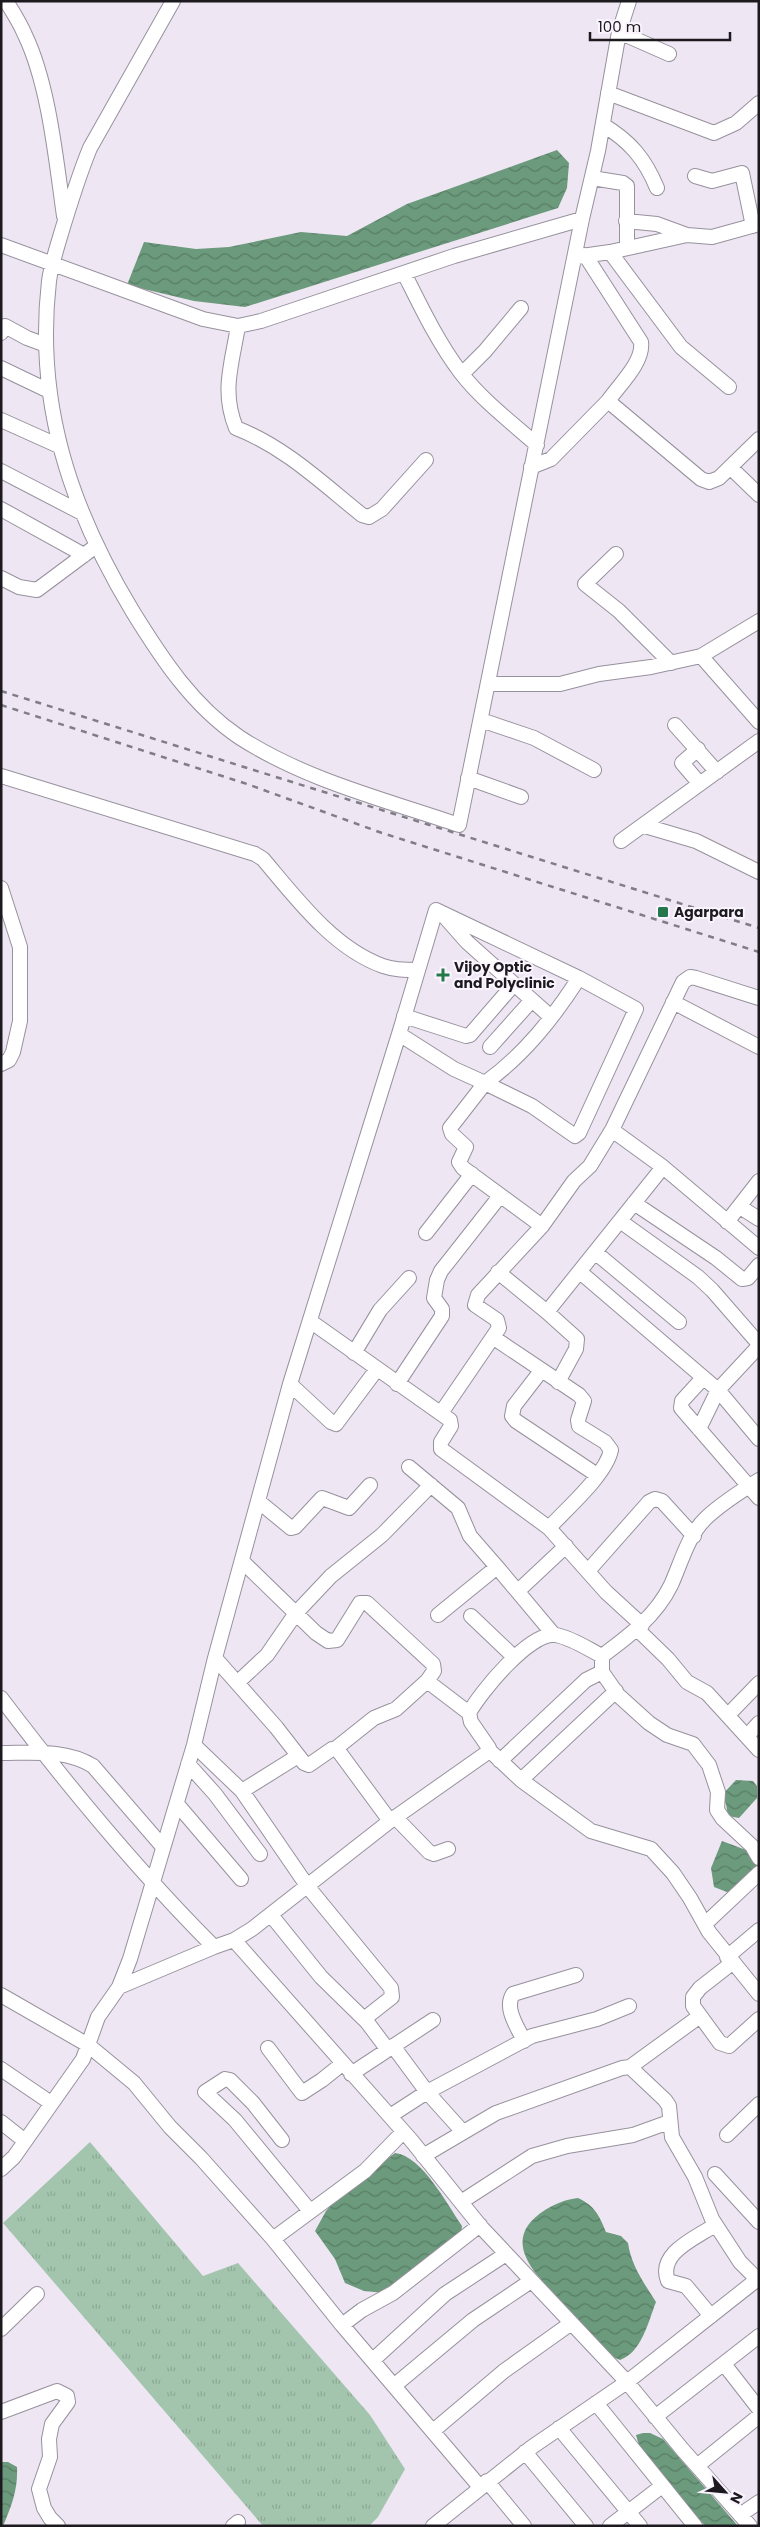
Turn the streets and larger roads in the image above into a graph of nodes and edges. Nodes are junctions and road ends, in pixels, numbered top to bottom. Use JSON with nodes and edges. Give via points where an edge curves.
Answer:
{"nodes":[{"id":1,"x":6,"y":1,"type":"edge"},
{"id":2,"x":172,"y":1,"type":"edge"},
{"id":3,"x":629,"y":1,"type":"edge"},
{"id":4,"x":619,"y":32,"type":"junction"},
{"id":5,"x":669,"y":54,"type":"dead end"},
{"id":6,"x":608,"y":93,"type":"junction"},
{"id":7,"x":759,"y":103,"type":"edge"},
{"id":8,"x":603,"y":125,"type":"junction"},
{"id":9,"x":695,"y":176,"type":"dead end"},
{"id":10,"x":592,"y":178,"type":"junction"},
{"id":11,"x":657,"y":188,"type":"dead end"},
{"id":12,"x":582,"y":219,"type":"junction"},
{"id":13,"x":626,"y":221,"type":"junction"},
{"id":14,"x":65,"y":222,"type":"junction"},
{"id":15,"x":756,"y":225,"type":"edge"},
{"id":16,"x":687,"y":234,"type":"junction"},
{"id":17,"x":2,"y":246,"type":"edge"},
{"id":18,"x":627,"y":248,"type":"junction"},
{"id":19,"x":610,"y":252,"type":"junction"},
{"id":20,"x":580,"y":256,"type":"junction"},
{"id":21,"x":52,"y":265,"type":"junction"},
{"id":22,"x":407,"y":279,"type":"dead end"},
{"id":23,"x":521,"y":308,"type":"dead end"},
{"id":24,"x":238,"y":326,"type":"junction"},
{"id":25,"x":3,"y":327,"type":"edge"},
{"id":26,"x":46,"y":345,"type":"junction"},
{"id":27,"x":1,"y":368,"type":"edge"},
{"id":28,"x":462,"y":374,"type":"junction"},
{"id":29,"x":729,"y":387,"type":"dead end"},
{"id":30,"x":49,"y":391,"type":"junction"},
{"id":31,"x":608,"y":401,"type":"junction"},
{"id":32,"x":1,"y":420,"type":"edge"},
{"id":33,"x":759,"y":439,"type":"edge"},
{"id":34,"x":537,"y":445,"type":"junction"},
{"id":35,"x":59,"y":446,"type":"junction"},
{"id":36,"x":426,"y":460,"type":"dead end"},
{"id":37,"x":531,"y":467,"type":"junction"},
{"id":38,"x":730,"y":467,"type":"junction"},
{"id":39,"x":1,"y":471,"type":"edge"},
{"id":40,"x":759,"y":495,"type":"edge"},
{"id":41,"x":1,"y":509,"type":"edge"},
{"id":42,"x":82,"y":513,"type":"junction"},
{"id":43,"x":96,"y":546,"type":"junction"},
{"id":44,"x":616,"y":554,"type":"dead end"},
{"id":45,"x":84,"y":555,"type":"junction"},
{"id":46,"x":1,"y":578,"type":"edge"},
{"id":47,"x":759,"y":621,"type":"edge"},
{"id":48,"x":702,"y":656,"type":"junction"},
{"id":49,"x":671,"y":663,"type":"junction"},
{"id":50,"x":488,"y":684,"type":"junction"},
{"id":51,"x":481,"y":720,"type":"junction"},
{"id":52,"x":759,"y":722,"type":"edge"},
{"id":53,"x":675,"y":725,"type":"dead end"},
{"id":54,"x":759,"y":741,"type":"edge"},
{"id":55,"x":698,"y":749,"type":"junction"},
{"id":56,"x":594,"y":770,"type":"dead end"},
{"id":57,"x":717,"y":772,"type":"junction"},
{"id":58,"x":1,"y":776,"type":"edge"},
{"id":59,"x":468,"y":778,"type":"junction"},
{"id":60,"x":700,"y":784,"type":"junction"},
{"id":61,"x":520,"y":797,"type":"dead end"},
{"id":62,"x":645,"y":826,"type":"junction"},
{"id":63,"x":621,"y":841,"type":"dead end"},
{"id":64,"x":759,"y":872,"type":"edge"},
{"id":65,"x":1,"y":888,"type":"edge"},
{"id":66,"x":440,"y":913,"type":"junction"},
{"id":67,"x":418,"y":970,"type":"junction"},
{"id":68,"x":579,"y":978,"type":"junction"},
{"id":69,"x":514,"y":984,"type":"junction"},
{"id":70,"x":759,"y":998,"type":"edge"},
{"id":71,"x":532,"y":1000,"type":"junction"},
{"id":72,"x":674,"y":1002,"type":"junction"},
{"id":73,"x":404,"y":1016,"type":"junction"},
{"id":74,"x":551,"y":1017,"type":"junction"},
{"id":75,"x":400,"y":1034,"type":"junction"},
{"id":76,"x":490,"y":1047,"type":"dead end"},
{"id":77,"x":759,"y":1047,"type":"edge"},
{"id":78,"x":1,"y":1064,"type":"edge"},
{"id":79,"x":485,"y":1083,"type":"junction"},
{"id":80,"x":612,"y":1130,"type":"junction"},
{"id":81,"x":662,"y":1167,"type":"junction"},
{"id":82,"x":472,"y":1174,"type":"junction"},
{"id":83,"x":759,"y":1181,"type":"edge"},
{"id":84,"x":500,"y":1196,"type":"junction"},
{"id":85,"x":634,"y":1203,"type":"junction"},
{"id":86,"x":740,"y":1207,"type":"junction"},
{"id":87,"x":759,"y":1220,"type":"edge"},
{"id":88,"x":620,"y":1221,"type":"junction"},
{"id":89,"x":727,"y":1222,"type":"junction"},
{"id":90,"x":542,"y":1226,"type":"junction"},
{"id":91,"x":426,"y":1232,"type":"dead end"},
{"id":92,"x":745,"y":1237,"type":"junction"},
{"id":93,"x":759,"y":1248,"type":"edge"},
{"id":94,"x":596,"y":1253,"type":"junction"},
{"id":95,"x":759,"y":1265,"type":"edge"},
{"id":96,"x":498,"y":1272,"type":"junction"},
{"id":97,"x":580,"y":1272,"type":"junction"},
{"id":98,"x":409,"y":1278,"type":"dead end"},
{"id":99,"x":547,"y":1312,"type":"junction"},
{"id":100,"x":310,"y":1321,"type":"junction"},
{"id":101,"x":678,"y":1322,"type":"dead end"},
{"id":102,"x":494,"y":1338,"type":"junction"},
{"id":103,"x":759,"y":1345,"type":"edge"},
{"id":104,"x":354,"y":1353,"type":"junction"},
{"id":105,"x":377,"y":1369,"type":"junction"},
{"id":106,"x":541,"y":1371,"type":"junction"},
{"id":107,"x":703,"y":1378,"type":"junction"},
{"id":108,"x":558,"y":1382,"type":"junction"},
{"id":109,"x":290,"y":1384,"type":"junction"},
{"id":110,"x":397,"y":1384,"type":"junction"},
{"id":111,"x":718,"y":1390,"type":"junction"},
{"id":112,"x":441,"y":1413,"type":"junction"},
{"id":113,"x":699,"y":1429,"type":"junction"},
{"id":114,"x":759,"y":1439,"type":"edge"},
{"id":115,"x":409,"y":1467,"type":"dead end"},
{"id":116,"x":597,"y":1475,"type":"junction"},
{"id":117,"x":753,"y":1483,"type":"edge"},
{"id":118,"x":431,"y":1485,"type":"junction"},
{"id":119,"x":370,"y":1486,"type":"dead end"},
{"id":120,"x":759,"y":1498,"type":"edge"},
{"id":121,"x":258,"y":1501,"type":"junction"},
{"id":122,"x":548,"y":1528,"type":"junction"},
{"id":123,"x":694,"y":1536,"type":"junction"},
{"id":124,"x":566,"y":1546,"type":"junction"},
{"id":125,"x":243,"y":1562,"type":"junction"},
{"id":126,"x":497,"y":1567,"type":"junction"},
{"id":127,"x":588,"y":1571,"type":"junction"},
{"id":128,"x":518,"y":1591,"type":"junction"},
{"id":129,"x":296,"y":1613,"type":"junction"},
{"id":130,"x":438,"y":1615,"type":"dead end"},
{"id":131,"x":471,"y":1616,"type":"dead end"},
{"id":132,"x":639,"y":1627,"type":"junction"},
{"id":133,"x":554,"y":1635,"type":"junction"},
{"id":134,"x":602,"y":1656,"type":"junction"},
{"id":135,"x":514,"y":1657,"type":"junction"},
{"id":136,"x":216,"y":1658,"type":"junction"},
{"id":137,"x":602,"y":1672,"type":"junction"},
{"id":138,"x":427,"y":1681,"type":"junction"},
{"id":139,"x":237,"y":1682,"type":"junction"},
{"id":140,"x":759,"y":1683,"type":"edge"},
{"id":141,"x":616,"y":1691,"type":"junction"},
{"id":142,"x":1,"y":1698,"type":"edge"},
{"id":143,"x":468,"y":1713,"type":"junction"},
{"id":144,"x":728,"y":1715,"type":"junction"},
{"id":145,"x":759,"y":1723,"type":"edge"},
{"id":146,"x":747,"y":1736,"type":"junction"},
{"id":147,"x":194,"y":1745,"type":"junction"},
{"id":148,"x":335,"y":1748,"type":"junction"},
{"id":149,"x":489,"y":1750,"type":"junction"},
{"id":150,"x":759,"y":1750,"type":"edge"},
{"id":151,"x":41,"y":1752,"type":"junction"},
{"id":152,"x":1,"y":1753,"type":"edge"},
{"id":153,"x":298,"y":1756,"type":"junction"},
{"id":154,"x":500,"y":1761,"type":"junction"},
{"id":155,"x":188,"y":1764,"type":"junction"},
{"id":156,"x":521,"y":1780,"type":"junction"},
{"id":157,"x":242,"y":1791,"type":"junction"},
{"id":158,"x":177,"y":1804,"type":"junction"},
{"id":159,"x":393,"y":1819,"type":"junction"},
{"id":160,"x":163,"y":1848,"type":"junction"},
{"id":161,"x":448,"y":1848,"type":"dead end"},
{"id":162,"x":260,"y":1854,"type":"dead end"},
{"id":163,"x":759,"y":1858,"type":"edge"},
{"id":164,"x":759,"y":1873,"type":"edge"},
{"id":165,"x":241,"y":1879,"type":"dead end"},
{"id":166,"x":152,"y":1883,"type":"junction"},
{"id":167,"x":308,"y":1886,"type":"junction"},
{"id":168,"x":271,"y":1915,"type":"junction"},
{"id":169,"x":705,"y":1924,"type":"junction"},
{"id":170,"x":759,"y":1930,"type":"edge"},
{"id":171,"x":234,"y":1940,"type":"junction"},
{"id":172,"x":214,"y":1947,"type":"junction"},
{"id":173,"x":730,"y":1960,"type":"junction"},
{"id":174,"x":576,"y":1975,"type":"dead end"},
{"id":175,"x":119,"y":1987,"type":"junction"},
{"id":176,"x":757,"y":1990,"type":"edge"},
{"id":177,"x":1,"y":1995,"type":"edge"},
{"id":178,"x":630,"y":2006,"type":"dead end"},
{"id":179,"x":700,"y":2016,"type":"junction"},
{"id":180,"x":364,"y":2019,"type":"junction"},
{"id":181,"x":759,"y":2019,"type":"edge"},
{"id":182,"x":433,"y":2020,"type":"dead end"},
{"id":183,"x":524,"y":2041,"type":"junction"},
{"id":184,"x":88,"y":2044,"type":"junction"},
{"id":185,"x":268,"y":2048,"type":"dead end"},
{"id":186,"x":390,"y":2048,"type":"junction"},
{"id":187,"x":630,"y":2067,"type":"junction"},
{"id":188,"x":1,"y":2069,"type":"edge"},
{"id":189,"x":346,"y":2069,"type":"junction"},
{"id":190,"x":427,"y":2092,"type":"junction"},
{"id":191,"x":51,"y":2103,"type":"junction"},
{"id":192,"x":759,"y":2104,"type":"edge"},
{"id":193,"x":390,"y":2116,"type":"junction"},
{"id":194,"x":1,"y":2122,"type":"edge"},
{"id":195,"x":669,"y":2122,"type":"junction"},
{"id":196,"x":269,"y":2123,"type":"junction"},
{"id":197,"x":403,"y":2132,"type":"junction"},
{"id":198,"x":463,"y":2132,"type":"junction"},
{"id":199,"x":727,"y":2135,"type":"dead end"},
{"id":200,"x":251,"y":2139,"type":"junction"},
{"id":201,"x":282,"y":2140,"type":"dead end"},
{"id":202,"x":24,"y":2141,"type":"junction"},
{"id":203,"x":423,"y":2156,"type":"junction"},
{"id":204,"x":1,"y":2169,"type":"edge"},
{"id":205,"x":715,"y":2174,"type":"dead end"},
{"id":206,"x":461,"y":2202,"type":"junction"},
{"id":207,"x":310,"y":2211,"type":"junction"},
{"id":208,"x":759,"y":2222,"type":"edge"},
{"id":209,"x":715,"y":2225,"type":"junction"},
{"id":210,"x":480,"y":2226,"type":"junction"},
{"id":211,"x":273,"y":2239,"type":"junction"},
{"id":212,"x":506,"y":2254,"type":"junction"},
{"id":213,"x":758,"y":2279,"type":"edge"},
{"id":214,"x":531,"y":2281,"type":"junction"},
{"id":215,"x":37,"y":2294,"type":"dead end"},
{"id":216,"x":711,"y":2316,"type":"junction"},
{"id":217,"x":570,"y":2324,"type":"junction"},
{"id":218,"x":342,"y":2325,"type":"junction"},
{"id":219,"x":1,"y":2329,"type":"edge"},
{"id":220,"x":759,"y":2336,"type":"edge"},
{"id":221,"x":373,"y":2360,"type":"junction"},
{"id":222,"x":724,"y":2364,"type":"junction"},
{"id":223,"x":627,"y":2382,"type":"junction"},
{"id":224,"x":395,"y":2384,"type":"junction"},
{"id":225,"x":596,"y":2403,"type":"junction"},
{"id":226,"x":759,"y":2408,"type":"edge"},
{"id":227,"x":1,"y":2412,"type":"edge"},
{"id":228,"x":759,"y":2416,"type":"edge"},
{"id":229,"x":656,"y":2417,"type":"junction"},
{"id":230,"x":560,"y":2428,"type":"junction"},
{"id":231,"x":433,"y":2431,"type":"junction"},
{"id":232,"x":525,"y":2452,"type":"junction"},
{"id":233,"x":696,"y":2466,"type":"junction"},
{"id":234,"x":484,"y":2484,"type":"junction"},
{"id":235,"x":662,"y":2486,"type":"junction"},
{"id":236,"x":759,"y":2502,"type":"edge"},
{"id":237,"x":628,"y":2512,"type":"junction"},
{"id":238,"x":740,"y":2515,"type":"junction"},
{"id":239,"x":49,"y":2523,"type":"edge"},
{"id":240,"x":433,"y":2526,"type":"edge"},
{"id":241,"x":524,"y":2526,"type":"edge"},
{"id":242,"x":586,"y":2526,"type":"edge"},
{"id":243,"x":610,"y":2526,"type":"edge"},
{"id":244,"x":640,"y":2526,"type":"edge"},
{"id":245,"x":695,"y":2526,"type":"edge"},
{"id":246,"x":750,"y":2526,"type":"edge"}],
"edges":[{"from":1,"to":14,"type":"street","via":[[25,35],[36,64],[53,138]]},
{"from":2,"to":14,"type":"street","via":[[90,148]]},
{"from":3,"to":4,"type":"street"},
{"from":4,"to":5,"type":"street"},
{"from":4,"to":6,"type":"street"},
{"from":6,"to":7,"type":"street","via":[[714,133],[736,123]]},
{"from":6,"to":8,"type":"street"},
{"from":8,"to":10,"type":"street"},
{"from":8,"to":11,"type":"street","via":[[618,134],[641,156]]},
{"from":9,"to":15,"type":"street","via":[[712,181],[742,173]]},
{"from":10,"to":12,"type":"street"},
{"from":10,"to":13,"type":"street","via":[[625,184]]},
{"from":12,"to":20,"type":"street"},
{"from":12,"to":24,"type":"street","via":[[454,256]]},
{"from":13,"to":16,"type":"street","via":[[657,224]]},
{"from":13,"to":18,"type":"street"},
{"from":14,"to":21,"type":"street"},
{"from":15,"to":16,"type":"street","via":[[712,238]]},
{"from":16,"to":18,"type":"street"},
{"from":17,"to":21,"type":"street"},
{"from":18,"to":19,"type":"street"},
{"from":19,"to":20,"type":"street"},
{"from":19,"to":29,"type":"street","via":[[681,347]]},
{"from":20,"to":31,"type":"street","via":[[641,342],[636,363]]},
{"from":20,"to":34,"type":"street"},
{"from":21,"to":24,"type":"street","via":[[203,319]]},
{"from":21,"to":26,"type":"street"},
{"from":22,"to":28,"type":"street"},
{"from":23,"to":28,"type":"street","via":[[486,352]]},
{"from":24,"to":36,"type":"street","via":[[227,389],[229,410],[236,428],[256,435],[369,517],[382,509]]},
{"from":25,"to":26,"type":"street"},
{"from":26,"to":30,"type":"street"},
{"from":27,"to":30,"type":"street"},
{"from":28,"to":34,"type":"street"},
{"from":30,"to":35,"type":"street"},
{"from":31,"to":37,"type":"street","via":[[551,459]]},
{"from":31,"to":38,"type":"street","via":[[705,481],[713,481]]},
{"from":32,"to":35,"type":"street"},
{"from":33,"to":38,"type":"street"},
{"from":34,"to":37,"type":"street"},
{"from":35,"to":42,"type":"street"},
{"from":37,"to":50,"type":"street"},
{"from":38,"to":40,"type":"street"},
{"from":39,"to":42,"type":"street"},
{"from":41,"to":45,"type":"street"},
{"from":42,"to":43,"type":"street"},
{"from":43,"to":45,"type":"street"},
{"from":43,"to":59,"type":"street","via":[[168,669],[208,712],[238,737],[311,773],[459,824]]},
{"from":44,"to":49,"type":"street","via":[[585,584],[619,611]]},
{"from":45,"to":46,"type":"street","via":[[37,590],[19,588]]},
{"from":47,"to":48,"type":"street"},
{"from":48,"to":49,"type":"street"},
{"from":48,"to":52,"type":"street"},
{"from":49,"to":50,"type":"street","via":[[599,674],[560,684]]},
{"from":50,"to":51,"type":"street"},
{"from":51,"to":56,"type":"street","via":[[534,738]]},
{"from":51,"to":59,"type":"street"},
{"from":53,"to":55,"type":"street"},
{"from":54,"to":57,"type":"street"},
{"from":55,"to":57,"type":"street"},
{"from":55,"to":60,"type":"street","via":[[682,764]]},
{"from":57,"to":60,"type":"street"},
{"from":58,"to":67,"type":"street","via":[[255,854],[318,920],[346,944],[382,966]]},
{"from":59,"to":61,"type":"street"},
{"from":60,"to":62,"type":"street"},
{"from":62,"to":63,"type":"street"},
{"from":62,"to":64,"type":"street","via":[[696,841]]},
{"from":65,"to":78,"type":"street","via":[[20,947],[18,1036],[9,1060]]},
{"from":66,"to":67,"type":"street"},
{"from":66,"to":68,"type":"street"},
{"from":66,"to":69,"type":"street"},
{"from":67,"to":73,"type":"street"},
{"from":68,"to":74,"type":"street"},
{"from":68,"to":79,"type":"street","via":[[636,1009],[577,1135],[532,1106]]},
{"from":69,"to":71,"type":"street"},
{"from":69,"to":73,"type":"street","via":[[470,1035]]},
{"from":70,"to":72,"type":"street","via":[[690,977],[683,982]]},
{"from":71,"to":74,"type":"street"},
{"from":71,"to":76,"type":"street"},
{"from":72,"to":77,"type":"street"},
{"from":72,"to":80,"type":"street"},
{"from":73,"to":75,"type":"street"},
{"from":74,"to":79,"type":"street","via":[[516,1058]]},
{"from":75,"to":79,"type":"street","via":[[454,1069]]},
{"from":75,"to":100,"type":"street"},
{"from":79,"to":82,"type":"street","via":[[450,1128],[466,1147],[459,1162]]},
{"from":80,"to":81,"type":"street"},
{"from":80,"to":90,"type":"street","via":[[590,1166]]},
{"from":81,"to":85,"type":"street"},
{"from":81,"to":89,"type":"street"},
{"from":82,"to":84,"type":"street"},
{"from":82,"to":91,"type":"street"},
{"from":83,"to":86,"type":"street"},
{"from":84,"to":90,"type":"street"},
{"from":84,"to":110,"type":"street","via":[[438,1276],[434,1298],[442,1316]]},
{"from":85,"to":88,"type":"street"},
{"from":85,"to":95,"type":"street","via":[[742,1279],[748,1278]]},
{"from":86,"to":87,"type":"street"},
{"from":86,"to":89,"type":"street"},
{"from":87,"to":92,"type":"street"},
{"from":88,"to":94,"type":"street"},
{"from":88,"to":103,"type":"street","via":[[705,1283]]},
{"from":89,"to":92,"type":"street"},
{"from":90,"to":96,"type":"street"},
{"from":92,"to":93,"type":"street"},
{"from":94,"to":97,"type":"street"},
{"from":94,"to":101,"type":"street"},
{"from":96,"to":99,"type":"street"},
{"from":96,"to":102,"type":"street","via":[[475,1300],[478,1309],[500,1324]]},
{"from":97,"to":99,"type":"street"},
{"from":97,"to":107,"type":"street"},
{"from":98,"to":104,"type":"street","via":[[380,1310]]},
{"from":99,"to":108,"type":"street","via":[[577,1339],[576,1349]]},
{"from":100,"to":104,"type":"street"},
{"from":100,"to":109,"type":"street"},
{"from":102,"to":106,"type":"street"},
{"from":102,"to":112,"type":"street"},
{"from":103,"to":111,"type":"street"},
{"from":104,"to":105,"type":"street"},
{"from":105,"to":109,"type":"street","via":[[336,1424]]},
{"from":105,"to":110,"type":"street"},
{"from":106,"to":108,"type":"street"},
{"from":106,"to":116,"type":"street","via":[[514,1406],[512,1416]]},
{"from":107,"to":111,"type":"street"},
{"from":107,"to":113,"type":"street","via":[[680,1405]]},
{"from":108,"to":116,"type":"street","via":[[584,1401],[579,1426],[610,1445],[610,1455]]},
{"from":109,"to":121,"type":"street"},
{"from":110,"to":112,"type":"street"},
{"from":111,"to":113,"type":"street"},
{"from":111,"to":114,"type":"street"},
{"from":112,"to":122,"type":"street","via":[[451,1424],[440,1442],[441,1449]]},
{"from":113,"to":117,"type":"street"},
{"from":115,"to":118,"type":"street"},
{"from":116,"to":122,"type":"street"},
{"from":117,"to":120,"type":"street"},
{"from":117,"to":123,"type":"street","via":[[705,1519]]},
{"from":118,"to":126,"type":"street","via":[[458,1508],[470,1536]]},
{"from":118,"to":129,"type":"street","via":[[389,1529],[331,1576]]},
{"from":119,"to":121,"type":"street","via":[[349,1508],[322,1498],[291,1528]]},
{"from":121,"to":125,"type":"street"},
{"from":122,"to":124,"type":"street"},
{"from":123,"to":127,"type":"street","via":[[662,1501],[654,1499]]},
{"from":123,"to":132,"type":"street","via":[[670,1586]]},
{"from":124,"to":127,"type":"street"},
{"from":124,"to":128,"type":"street"},
{"from":125,"to":129,"type":"street"},
{"from":125,"to":136,"type":"street"},
{"from":126,"to":128,"type":"street"},
{"from":126,"to":130,"type":"street"},
{"from":127,"to":132,"type":"street"},
{"from":128,"to":133,"type":"street"},
{"from":129,"to":138,"type":"street","via":[[316,1633],[333,1642],[341,1636],[360,1603],[367,1603],[433,1664],[434,1671]]},
{"from":129,"to":139,"type":"street","via":[[267,1656]]},
{"from":131,"to":135,"type":"street"},
{"from":132,"to":134,"type":"street"},
{"from":132,"to":144,"type":"street","via":[[687,1682],[707,1693]]},
{"from":133,"to":134,"type":"street"},
{"from":133,"to":135,"type":"street"},
{"from":134,"to":137,"type":"street"},
{"from":135,"to":143,"type":"street"},
{"from":136,"to":139,"type":"street"},
{"from":136,"to":147,"type":"street"},
{"from":137,"to":141,"type":"street"},
{"from":137,"to":154,"type":"street","via":[[586,1680]]},
{"from":138,"to":143,"type":"street"},
{"from":138,"to":148,"type":"street","via":[[396,1709],[374,1718]]},
{"from":139,"to":153,"type":"street"},
{"from":140,"to":144,"type":"street"},
{"from":141,"to":156,"type":"street"},
{"from":141,"to":163,"type":"street","via":[[649,1723],[667,1735],[693,1744],[709,1765],[718,1792],[717,1810],[723,1820],[752,1846]]},
{"from":142,"to":151,"type":"street"},
{"from":143,"to":149,"type":"street"},
{"from":144,"to":146,"type":"street"},
{"from":145,"to":146,"type":"street"},
{"from":146,"to":150,"type":"street"},
{"from":147,"to":155,"type":"street"},
{"from":147,"to":157,"type":"street"},
{"from":148,"to":153,"type":"street","via":[[309,1766]]},
{"from":148,"to":159,"type":"street"},
{"from":149,"to":154,"type":"street"},
{"from":149,"to":159,"type":"street"},
{"from":151,"to":152,"type":"street"},
{"from":151,"to":160,"type":"street","via":[[70,1756],[93,1766]]},
{"from":151,"to":166,"type":"street"},
{"from":153,"to":157,"type":"street"},
{"from":154,"to":156,"type":"street"},
{"from":155,"to":158,"type":"street"},
{"from":155,"to":162,"type":"street"},
{"from":156,"to":169,"type":"street","via":[[591,1831],[651,1849],[673,1873]]},
{"from":157,"to":167,"type":"street"},
{"from":158,"to":160,"type":"street"},
{"from":158,"to":165,"type":"street"},
{"from":159,"to":161,"type":"street","via":[[429,1852],[434,1854]]},
{"from":159,"to":167,"type":"street"},
{"from":160,"to":166,"type":"street"},
{"from":164,"to":169,"type":"street"},
{"from":166,"to":172,"type":"street"},
{"from":166,"to":175,"type":"street"},
{"from":167,"to":168,"type":"street"},
{"from":167,"to":180,"type":"street","via":[[391,1988],[392,1997]]},
{"from":168,"to":171,"type":"street"},
{"from":168,"to":180,"type":"street","via":[[321,1977]]},
{"from":169,"to":173,"type":"street"},
{"from":170,"to":173,"type":"street"},
{"from":171,"to":172,"type":"street"},
{"from":171,"to":189,"type":"street"},
{"from":172,"to":175,"type":"street"},
{"from":173,"to":176,"type":"street"},
{"from":173,"to":179,"type":"street","via":[[693,1996],[693,2006]]},
{"from":174,"to":183,"type":"street","via":[[513,1994],[509,2007]]},
{"from":175,"to":184,"type":"street","via":[[98,2018]]},
{"from":177,"to":184,"type":"street"},
{"from":178,"to":183,"type":"street","via":[[598,2020],[559,2028]]},
{"from":179,"to":181,"type":"street","via":[[720,2043],[729,2046]]},
{"from":179,"to":187,"type":"street"},
{"from":180,"to":186,"type":"street"},
{"from":182,"to":186,"type":"street"},
{"from":183,"to":190,"type":"street"},
{"from":184,"to":191,"type":"street","via":[[83,2059]]},
{"from":184,"to":211,"type":"street","via":[[134,2083]]},
{"from":185,"to":189,"type":"street","via":[[302,2093]]},
{"from":186,"to":189,"type":"street"},
{"from":186,"to":190,"type":"street"},
{"from":187,"to":195,"type":"street","via":[[666,2100]]},
{"from":187,"to":198,"type":"street","via":[[496,2113]]},
{"from":188,"to":191,"type":"street"},
{"from":189,"to":193,"type":"street"},
{"from":190,"to":193,"type":"street"},
{"from":190,"to":198,"type":"street"},
{"from":191,"to":202,"type":"street"},
{"from":192,"to":199,"type":"street"},
{"from":193,"to":197,"type":"street"},
{"from":194,"to":202,"type":"street"},
{"from":195,"to":206,"type":"street","via":[[633,2135],[566,2146],[532,2156]]},
{"from":195,"to":209,"type":"street","via":[[672,2137],[695,2177]]},
{"from":196,"to":200,"type":"street"},
{"from":196,"to":200,"type":"street","via":[[228,2078],[205,2092]]},
{"from":196,"to":201,"type":"street"},
{"from":197,"to":203,"type":"street"},
{"from":197,"to":207,"type":"street","via":[[365,2171]]},
{"from":198,"to":203,"type":"street"},
{"from":200,"to":207,"type":"street"},
{"from":202,"to":204,"type":"street"},
{"from":203,"to":206,"type":"street"},
{"from":205,"to":208,"type":"street"},
{"from":206,"to":210,"type":"street"},
{"from":207,"to":211,"type":"street"},
{"from":209,"to":213,"type":"street","via":[[740,2262]]},
{"from":209,"to":216,"type":"street","via":[[673,2253],[664,2273],[668,2281],[686,2286]]},
{"from":210,"to":212,"type":"street"},
{"from":210,"to":218,"type":"street","via":[[393,2293]]},
{"from":211,"to":218,"type":"street"},
{"from":212,"to":214,"type":"street"},
{"from":212,"to":221,"type":"street","via":[[445,2294]]},
{"from":213,"to":216,"type":"street"},
{"from":214,"to":217,"type":"street"},
{"from":214,"to":224,"type":"street","via":[[473,2320]]},
{"from":215,"to":219,"type":"street"},
{"from":216,"to":223,"type":"street"},
{"from":217,"to":223,"type":"street"},
{"from":217,"to":231,"type":"street","via":[[504,2371]]},
{"from":218,"to":221,"type":"street"},
{"from":220,"to":222,"type":"street"},
{"from":221,"to":224,"type":"street"},
{"from":222,"to":226,"type":"street"},
{"from":222,"to":229,"type":"street"},
{"from":223,"to":225,"type":"street"},
{"from":223,"to":229,"type":"street"},
{"from":224,"to":231,"type":"street"},
{"from":225,"to":230,"type":"street"},
{"from":225,"to":235,"type":"street"},
{"from":227,"to":239,"type":"street","via":[[57,2392],[67,2396],[68,2402],[52,2424],[50,2457],[40,2482],[40,2495]]},
{"from":228,"to":233,"type":"street"},
{"from":229,"to":233,"type":"street"},
{"from":230,"to":232,"type":"street"},
{"from":230,"to":237,"type":"street"},
{"from":231,"to":234,"type":"street"},
{"from":232,"to":234,"type":"street"},
{"from":232,"to":242,"type":"street"},
{"from":233,"to":238,"type":"street"},
{"from":234,"to":240,"type":"street"},
{"from":234,"to":241,"type":"street"},
{"from":235,"to":237,"type":"street"},
{"from":235,"to":245,"type":"street"},
{"from":236,"to":238,"type":"street"},
{"from":237,"to":243,"type":"street"},
{"from":237,"to":244,"type":"street"},
{"from":238,"to":246,"type":"street"}]}
